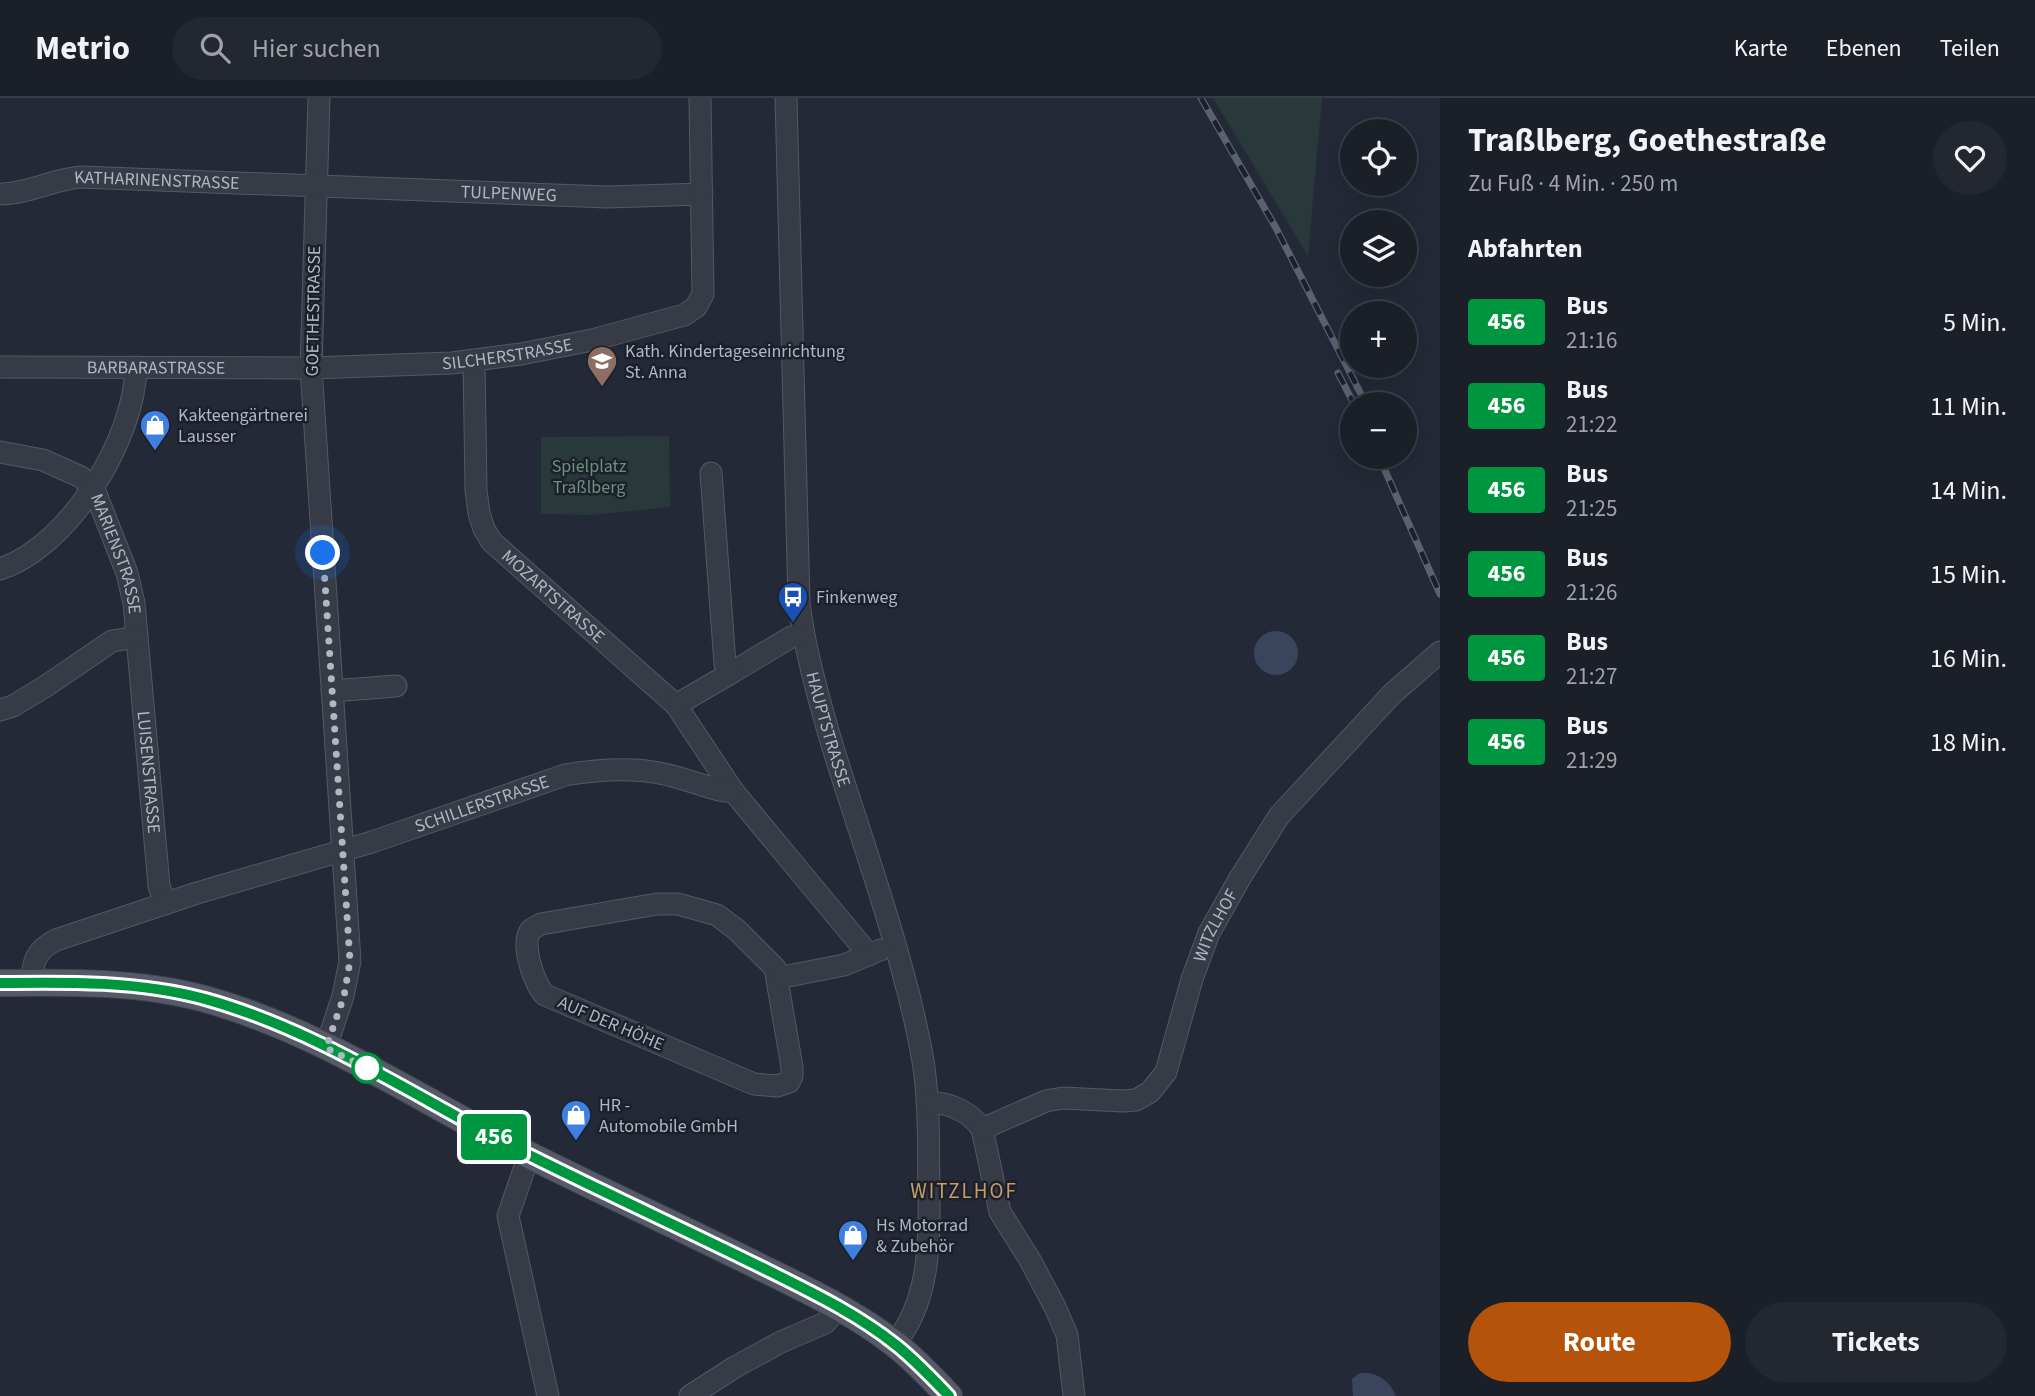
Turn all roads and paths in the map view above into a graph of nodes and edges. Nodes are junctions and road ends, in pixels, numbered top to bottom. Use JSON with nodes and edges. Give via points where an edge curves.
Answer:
{"nodes":[{"id":1,"x":319,"y":98,"type":"edge"},
{"id":2,"x":700,"y":98,"type":"edge"},
{"id":3,"x":786,"y":98,"type":"edge"},
{"id":4,"x":316,"y":186,"type":"junction"},
{"id":5,"x":0,"y":194,"type":"edge"},
{"id":6,"x":702,"y":194,"type":"junction"},
{"id":7,"x":474,"y":361,"type":"junction"},
{"id":8,"x":136,"y":366,"type":"junction"},
{"id":9,"x":0,"y":368,"type":"edge"},
{"id":10,"x":311,"y":368,"type":"junction"},
{"id":11,"x":0,"y":452,"type":"edge"},
{"id":12,"x":712,"y":473,"type":"dead end"},
{"id":13,"x":94,"y":489,"type":"junction"},
{"id":14,"x":0,"y":569,"type":"edge"},
{"id":15,"x":802,"y":635,"type":"junction"},
{"id":16,"x":137,"y":637,"type":"junction"},
{"id":17,"x":1440,"y":652,"type":"edge"},
{"id":18,"x":731,"y":673,"type":"junction"},
{"id":19,"x":396,"y":686,"type":"dead end"},
{"id":20,"x":332,"y":691,"type":"junction"},
{"id":21,"x":676,"y":705,"type":"junction"},
{"id":22,"x":0,"y":710,"type":"edge"},
{"id":23,"x":733,"y":790,"type":"junction"},
{"id":24,"x":342,"y":849,"type":"junction"},
{"id":25,"x":165,"y":905,"type":"junction"},
{"id":26,"x":895,"y":944,"type":"junction"},
{"id":27,"x":869,"y":955,"type":"junction"},
{"id":28,"x":778,"y":978,"type":"junction"},
{"id":29,"x":0,"y":983,"type":"edge"},
{"id":30,"x":32,"y":983,"type":"junction"},
{"id":31,"x":326,"y":1048,"type":"junction"},
{"id":32,"x":927,"y":1103,"type":"junction"},
{"id":33,"x":982,"y":1129,"type":"junction"},
{"id":34,"x":529,"y":1155,"type":"junction"},
{"id":35,"x":839,"y":1307,"type":"junction"},
{"id":36,"x":894,"y":1344,"type":"junction"},
{"id":37,"x":548,"y":1396,"type":"edge"},
{"id":38,"x":690,"y":1396,"type":"edge"},
{"id":39,"x":949,"y":1396,"type":"edge"},
{"id":40,"x":1074,"y":1396,"type":"edge"}],
"edges":[{"from":1,"to":4,"type":"street","name":"GOETHESTRASSE"},
{"from":2,"to":6,"type":"street","name":"SILCHERSTRASSE"},
{"from":3,"to":15,"type":"street","name":"HAUPTSTRASSE"},
{"from":4,"to":5,"type":"street","name":"KATHARINENSTRASSE","via":[[81,177]]},
{"from":4,"to":6,"type":"street","name":"TULPENWEG","via":[[607,197]]},
{"from":4,"to":10,"type":"street","name":"GOETHESTRASSE"},
{"from":6,"to":7,"type":"street","name":"SILCHERSTRASSE","via":[[703,294],[696,307],[663,322],[592,340]]},
{"from":7,"to":10,"type":"street","name":"SILCHERSTRASSE"},
{"from":7,"to":21,"type":"street","name":"MOZARTSTRASSE","via":[[476,490],[484,529],[492,542]]},
{"from":8,"to":9,"type":"street","name":"BARBARASTRASSE"},
{"from":8,"to":10,"type":"street","name":"BARBARASTRASSE"},
{"from":8,"to":13,"type":"street","via":[[132,404]]},
{"from":10,"to":20,"type":"street","name":"GOETHESTRASSE"},
{"from":11,"to":13,"type":"street","name":"MARIENSTRASSE","via":[[43,460],[81,477]]},
{"from":12,"to":18,"type":"street","via":[[726,664]]},
{"from":13,"to":14,"type":"street","via":[[37,549]]},
{"from":13,"to":16,"type":"street","name":"MARIENSTRASSE","via":[[127,573]]},
{"from":15,"to":18,"type":"street"},
{"from":15,"to":26,"type":"street","name":"HAUPTSTRASSE"},
{"from":16,"to":22,"type":"street","via":[[112,641],[46,686]]},
{"from":16,"to":25,"type":"street","name":"LUISENSTRASSE","via":[[159,886]]},
{"from":17,"to":33,"type":"street","name":"WITZLHOF","via":[[1392,694],[1279,816],[1209,933],[1166,1072],[1150,1092],[1136,1100],[1045,1101]]},
{"from":18,"to":21,"type":"street"},
{"from":19,"to":20,"type":"street"},
{"from":20,"to":24,"type":"street","name":"GOETHESTRASSE"},
{"from":21,"to":23,"type":"street","name":"MOZARTSTRASSE"},
{"from":23,"to":24,"type":"street","name":"SCHILLERSTRASSE","via":[[661,773],[577,773]]},
{"from":23,"to":27,"type":"street"},
{"from":24,"to":25,"type":"street","name":"SCHILLERSTRASSE"},
{"from":24,"to":31,"type":"street","name":"GOETHESTRASSE","via":[[350,961],[344,996]]},
{"from":25,"to":30,"type":"street","name":"SCHILLERSTRASSE","via":[[44,946],[35,957]]},
{"from":26,"to":27,"type":"street"},
{"from":26,"to":32,"type":"street","name":"HAUPTSTRASSE","via":[[923,1061]]},
{"from":27,"to":28,"type":"street","via":[[844,965]]},
{"from":28,"to":28,"type":"street","name":"AUF DER HÖHE","via":[[775,968],[717,915],[678,904],[541,924],[531,929],[528,937],[534,980],[545,995],[766,1087],[789,1082],[792,1076]]},
{"from":29,"to":30,"type":"main road"},
{"from":30,"to":31,"type":"main road","via":[[131,986],[206,999]]},
{"from":31,"to":34,"type":"main road"},
{"from":32,"to":33,"type":"street","via":[[960,1110]]},
{"from":32,"to":36,"type":"street","name":"HAUPTSTRASSE","via":[[930,1232],[921,1293]]},
{"from":33,"to":40,"type":"street","via":[[1000,1212],[1055,1307],[1066,1335]]},
{"from":34,"to":35,"type":"main road"},
{"from":34,"to":37,"type":"street","via":[[508,1216]]},
{"from":35,"to":36,"type":"main road"},
{"from":35,"to":38,"type":"street","via":[[825,1323],[781,1342]]},
{"from":36,"to":39,"type":"main road"}]}
